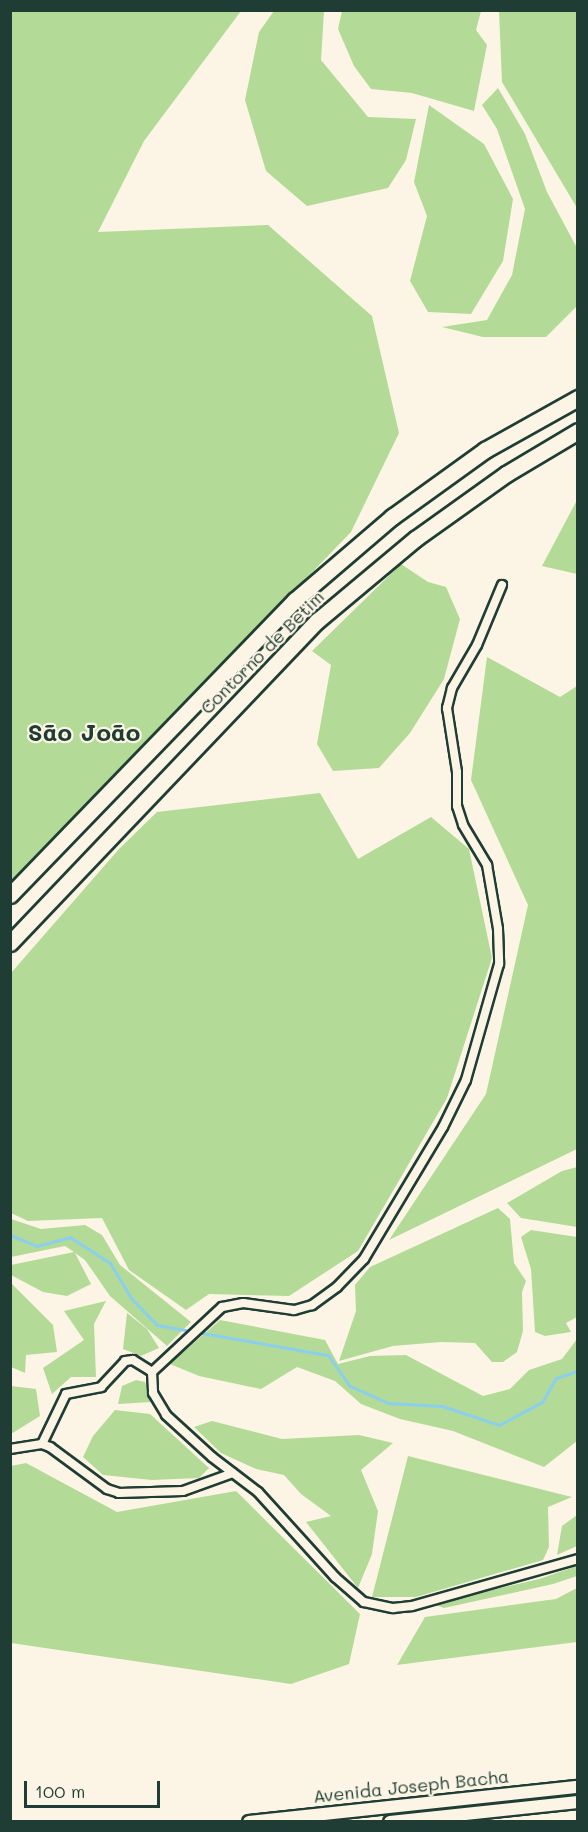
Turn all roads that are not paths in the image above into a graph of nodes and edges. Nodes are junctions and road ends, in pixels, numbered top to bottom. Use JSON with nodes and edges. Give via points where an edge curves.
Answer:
{"nodes":[{"id":1,"x":578,"y":398,"type":"edge"},
{"id":2,"x":578,"y":431,"type":"edge"},
{"id":3,"x":502,"y":585,"type":"dead end"},
{"id":4,"x":10,"y":895,"type":"edge"},
{"id":5,"x":10,"y":943,"type":"edge"},
{"id":6,"x":152,"y":1372,"type":"junction"},
{"id":7,"x":42,"y":1444,"type":"junction"},
{"id":8,"x":10,"y":1449,"type":"edge"},
{"id":9,"x":233,"y":1473,"type":"junction"},
{"id":10,"x":578,"y":1559,"type":"edge"},
{"id":11,"x":578,"y":1787,"type":"edge"},
{"id":12,"x":578,"y":1802,"type":"edge"},
{"id":13,"x":249,"y":1821,"type":"edge"},
{"id":14,"x":390,"y":1821,"type":"edge"}],
"edges":[{"from":1,"to":4,"type":"highway","name":"Contorno de Betim","via":[[476,457],[392,518],[295,600]]},
{"from":2,"to":5,"type":"highway","name":"Contorno de Betim","via":[[506,474],[415,539],[317,621]]},
{"from":3,"to":6,"type":"street","via":[[477,645],[452,688],[447,708],[457,772],[457,806],[463,825],[487,865],[500,964],[466,1080],[443,1127],[364,1259],[338,1287],[312,1305],[294,1310],[243,1303],[222,1307]]},
{"from":6,"to":7,"type":"street","via":[[133,1360],[125,1361],[101,1387],[66,1394]]},
{"from":6,"to":9,"type":"street","via":[[153,1393],[166,1414]]},
{"from":7,"to":8,"type":"street"},
{"from":7,"to":9,"type":"street","via":[[107,1489],[120,1493],[183,1491]]},
{"from":9,"to":10,"type":"street","via":[[290,1523],[349,1592],[378,1607],[412,1606]]},
{"from":11,"to":13,"type":"main road","name":"Avenida Joseph Bacha"},
{"from":12,"to":14,"type":"main road","name":"Avenida Joseph Bacha"}]}
